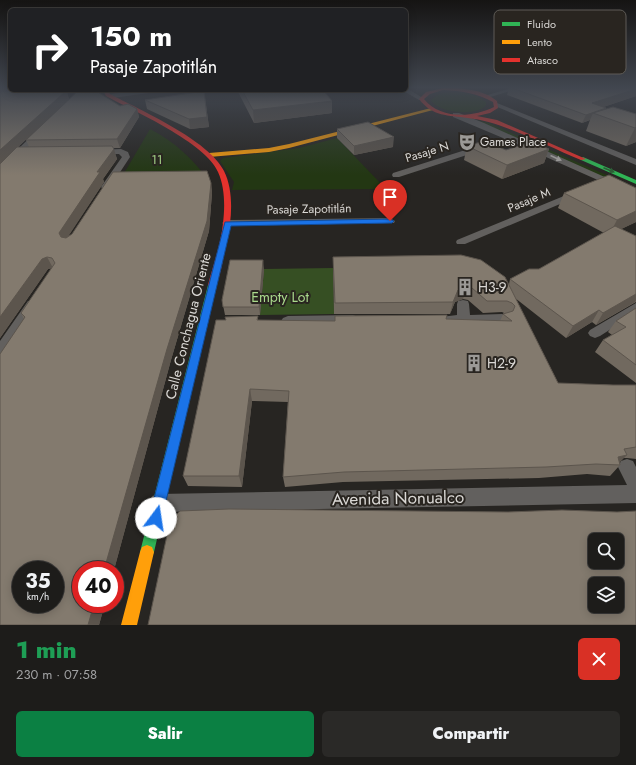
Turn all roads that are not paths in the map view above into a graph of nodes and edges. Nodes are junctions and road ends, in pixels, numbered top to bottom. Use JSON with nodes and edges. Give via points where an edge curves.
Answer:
{"nodes":[{"id":1,"x":148,"y":117,"type":"edge"},
{"id":2,"x":400,"y":117,"type":"edge"},
{"id":3,"x":461,"y":117,"type":"edge"},
{"id":4,"x":474,"y":117,"type":"edge"},
{"id":5,"x":504,"y":117,"type":"edge"},
{"id":6,"x":522,"y":117,"type":"edge"},
{"id":7,"x":47,"y":126,"type":"edge"},
{"id":8,"x":511,"y":138,"type":"junction"},
{"id":9,"x":90,"y":152,"type":"edge"},
{"id":10,"x":19,"y":153,"type":"junction"},
{"id":11,"x":35,"y":153,"type":"edge"},
{"id":12,"x":210,"y":156,"type":"junction"},
{"id":13,"x":636,"y":162,"type":"edge"},
{"id":14,"x":0,"y":171,"type":"edge"},
{"id":15,"x":636,"y":173,"type":"edge"},
{"id":16,"x":396,"y":175,"type":"dead end"},
{"id":17,"x":607,"y":181,"type":"junction"},
{"id":18,"x":636,"y":182,"type":"edge"},
{"id":19,"x":636,"y":194,"type":"edge"},
{"id":20,"x":100,"y":197,"type":"edge"},
{"id":21,"x":390,"y":221,"type":"dead end"},
{"id":22,"x":228,"y":223,"type":"junction"},
{"id":23,"x":461,"y":242,"type":"dead end"},
{"id":24,"x":40,"y":293,"type":"edge"},
{"id":25,"x":463,"y":304,"type":"dead end"},
{"id":26,"x":636,"y":307,"type":"edge"},
{"id":27,"x":502,"y":319,"type":"edge"},
{"id":28,"x":362,"y":320,"type":"edge"},
{"id":29,"x":432,"y":320,"type":"edge"},
{"id":30,"x":464,"y":320,"type":"junction"},
{"id":31,"x":276,"y":321,"type":"edge"},
{"id":32,"x":595,"y":333,"type":"dead end"},
{"id":33,"x":0,"y":352,"type":"edge"},
{"id":34,"x":627,"y":467,"type":"edge"},
{"id":35,"x":636,"y":485,"type":"edge"},
{"id":36,"x":636,"y":494,"type":"edge"},
{"id":37,"x":159,"y":503,"type":"junction"},
{"id":38,"x":129,"y":625,"type":"edge"}],
"edges":[{"from":1,"to":12,"type":"main road","name":"Calle Conchagua Oriente"},
{"from":2,"to":12,"type":"main road","via":[[289,146]]},
{"from":3,"to":8,"type":"street"},
{"from":4,"to":18,"type":"main road","one_way":true,"via":[[495,121]]},
{"from":5,"to":15,"type":"main road"},
{"from":6,"to":13,"type":"street"},
{"from":7,"to":10,"type":"street"},
{"from":8,"to":16,"type":"street","name":"Pasaje N"},
{"from":8,"to":17,"type":"street","one_way":true},
{"from":9,"to":20,"type":"street","via":[[121,151],[126,157]]},
{"from":10,"to":11,"type":"street"},
{"from":10,"to":14,"type":"street"},
{"from":12,"to":22,"type":"main road","name":"Calle Conchagua Oriente","via":[[221,170],[226,192]]},
{"from":17,"to":19,"type":"street"},
{"from":17,"to":23,"type":"street","name":"Pasaje M"},
{"from":21,"to":22,"type":"street","name":"Pasaje Zapotitlán"},
{"from":22,"to":37,"type":"main road","name":"Calle Conchagua Oriente","via":[[210,322]]},
{"from":24,"to":33,"type":"street"},
{"from":25,"to":30,"type":"street"},
{"from":26,"to":32,"type":"street"},
{"from":27,"to":30,"type":"street"},
{"from":28,"to":31,"type":"street"},
{"from":29,"to":30,"type":"street"},
{"from":34,"to":35,"type":"street"},
{"from":36,"to":37,"type":"street","name":"Avenida Nonualco"},
{"from":37,"to":38,"type":"main road","name":"Calle Conchagua Oriente"}]}
